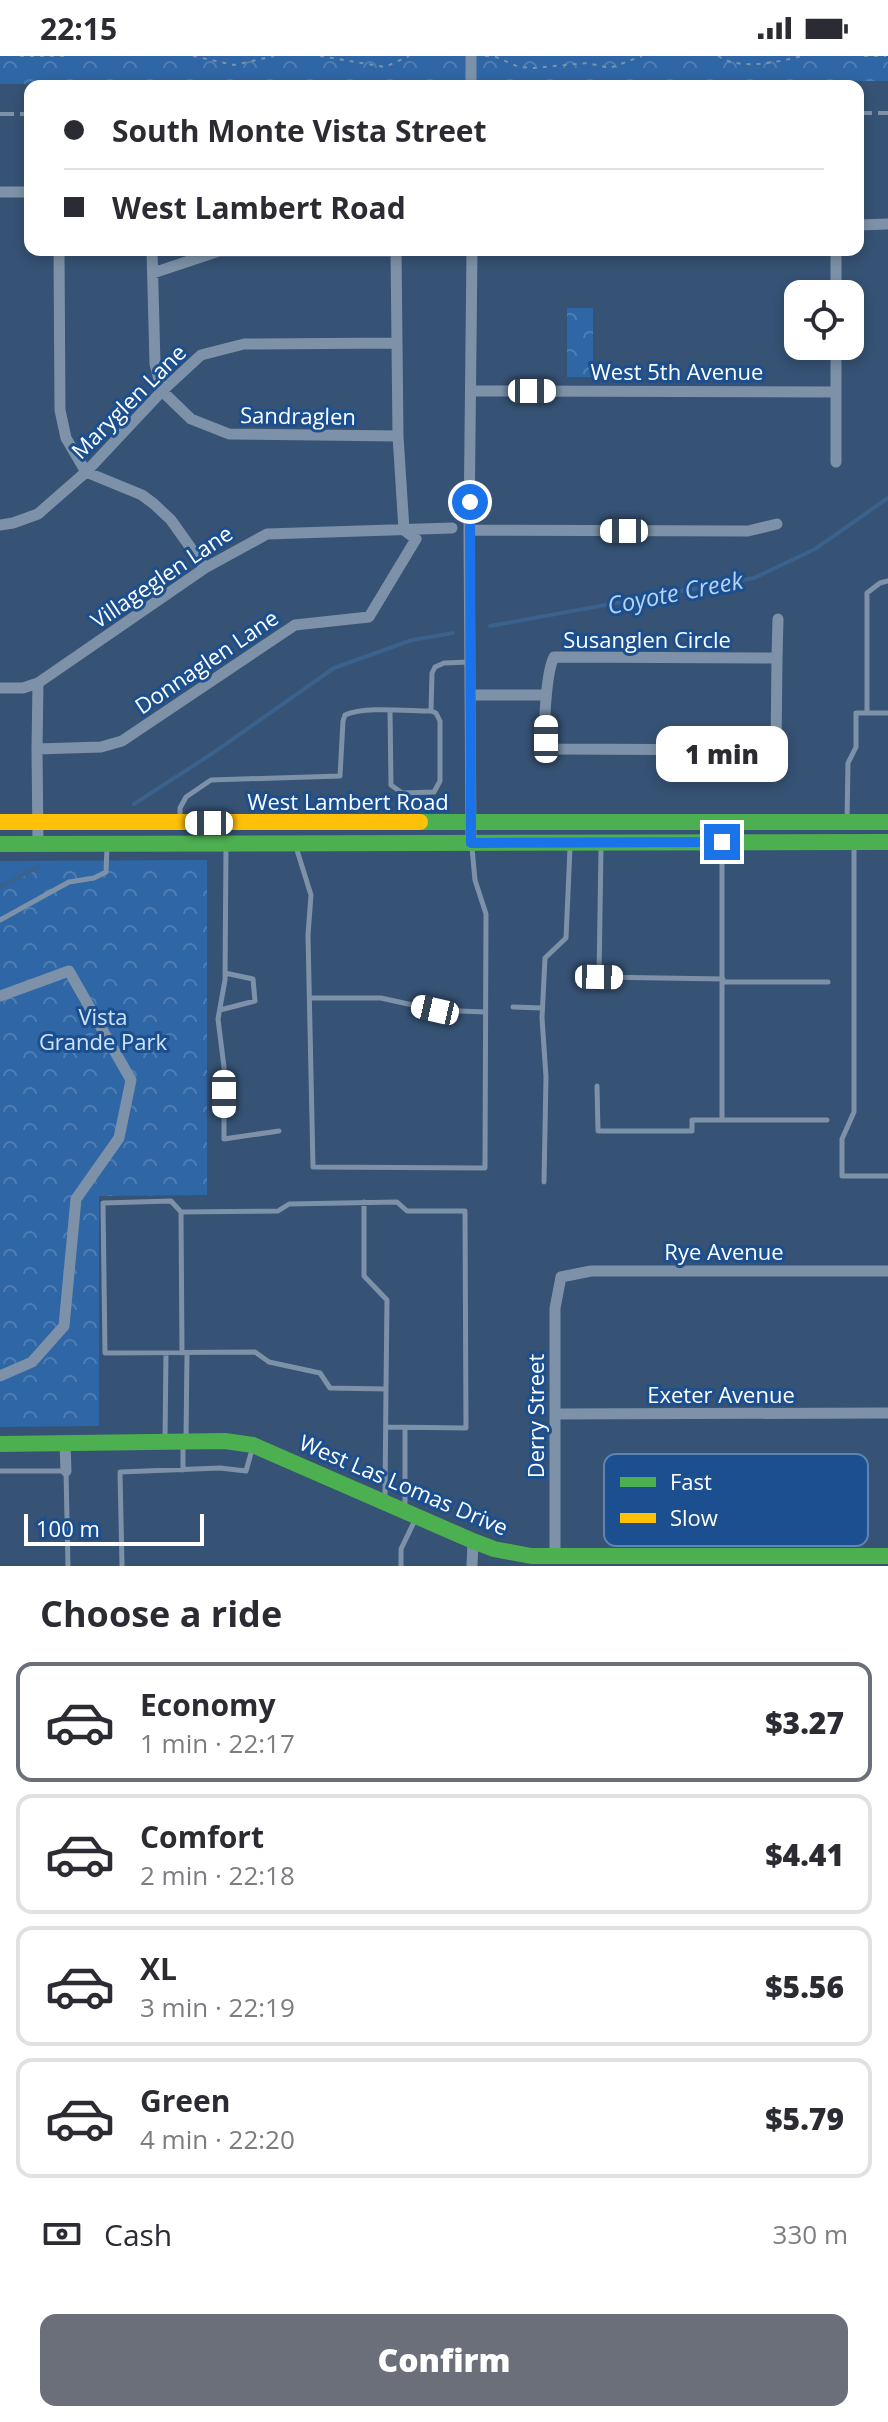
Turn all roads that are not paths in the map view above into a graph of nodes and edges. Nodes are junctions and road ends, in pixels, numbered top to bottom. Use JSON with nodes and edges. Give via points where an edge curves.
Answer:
{"nodes":[{"id":1,"x":471,"y":56,"type":"edge"},
{"id":2,"x":471,"y":80,"type":"edge"},
{"id":3,"x":0,"y":192,"type":"edge"},
{"id":4,"x":24,"y":192,"type":"edge"},
{"id":5,"x":888,"y":224,"type":"edge"},
{"id":6,"x":864,"y":225,"type":"edge"},
{"id":7,"x":59,"y":256,"type":"edge"},
{"id":8,"x":152,"y":256,"type":"edge"},
{"id":9,"x":204,"y":256,"type":"edge"},
{"id":10,"x":396,"y":256,"type":"edge"},
{"id":11,"x":472,"y":256,"type":"edge"},
{"id":12,"x":836,"y":256,"type":"edge"},
{"id":13,"x":153,"y":273,"type":"junction"},
{"id":14,"x":836,"y":280,"type":"edge"},
{"id":15,"x":396,"y":343,"type":"junction"},
{"id":16,"x":836,"y":360,"type":"edge"},
{"id":17,"x":162,"y":391,"type":"junction"},
{"id":18,"x":471,"y":391,"type":"junction"},
{"id":19,"x":836,"y":392,"type":"junction"},
{"id":20,"x":398,"y":436,"type":"junction"},
{"id":21,"x":836,"y":462,"type":"dead end"},
{"id":22,"x":86,"y":472,"type":"junction"},
{"id":23,"x":777,"y":524,"type":"dead end"},
{"id":24,"x":0,"y":525,"type":"edge"},
{"id":25,"x":452,"y":528,"type":"dead end"},
{"id":26,"x":404,"y":530,"type":"junction"},
{"id":27,"x":469,"y":530,"type":"junction"},
{"id":28,"x":205,"y":568,"type":"junction"},
{"id":29,"x":888,"y":581,"type":"edge"},
{"id":30,"x":778,"y":619,"type":"dead end"},
{"id":31,"x":777,"y":658,"type":"junction"},
{"id":32,"x":471,"y":662,"type":"junction"},
{"id":33,"x":38,"y":683,"type":"junction"},
{"id":34,"x":0,"y":688,"type":"edge"},
{"id":35,"x":471,"y":695,"type":"junction"},
{"id":36,"x":546,"y":695,"type":"junction"},
{"id":37,"x":390,"y":711,"type":"junction"},
{"id":38,"x":431,"y":711,"type":"junction"},
{"id":39,"x":867,"y":713,"type":"junction"},
{"id":40,"x":888,"y":713,"type":"edge"},
{"id":41,"x":37,"y":749,"type":"junction"},
{"id":42,"x":0,"y":822,"type":"edge"},
{"id":43,"x":37,"y":822,"type":"junction"},
{"id":44,"x":847,"y":822,"type":"junction"},
{"id":45,"x":888,"y":822,"type":"edge"},
{"id":46,"x":180,"y":823,"type":"junction"},
{"id":47,"x":470,"y":823,"type":"junction"},
{"id":48,"x":722,"y":842,"type":"junction"},
{"id":49,"x":854,"y":842,"type":"junction"},
{"id":50,"x":888,"y":842,"type":"edge"},
{"id":51,"x":226,"y":843,"type":"junction"},
{"id":52,"x":295,"y":843,"type":"junction"},
{"id":53,"x":471,"y":843,"type":"junction"},
{"id":54,"x":570,"y":843,"type":"junction"},
{"id":55,"x":601,"y":843,"type":"junction"},
{"id":56,"x":0,"y":844,"type":"edge"},
{"id":57,"x":38,"y":844,"type":"junction"},
{"id":58,"x":107,"y":844,"type":"junction"},
{"id":59,"x":0,"y":920,"type":"edge"},
{"id":60,"x":225,"y":973,"type":"junction"},
{"id":61,"x":724,"y":980,"type":"junction"},
{"id":62,"x":828,"y":982,"type":"dead end"},
{"id":63,"x":0,"y":996,"type":"edge"},
{"id":64,"x":310,"y":998,"type":"junction"},
{"id":65,"x":513,"y":1007,"type":"dead end"},
{"id":66,"x":542,"y":1008,"type":"junction"},
{"id":67,"x":220,"y":1010,"type":"junction"},
{"id":68,"x":485,"y":1012,"type":"junction"},
{"id":69,"x":597,"y":1086,"type":"dead end"},
{"id":70,"x":722,"y":1120,"type":"junction"},
{"id":71,"x":827,"y":1120,"type":"dead end"},
{"id":72,"x":279,"y":1131,"type":"dead end"},
{"id":73,"x":888,"y":1176,"type":"edge"},
{"id":74,"x":544,"y":1182,"type":"dead end"},
{"id":75,"x":364,"y":1202,"type":"junction"},
{"id":76,"x":181,"y":1212,"type":"junction"},
{"id":77,"x":888,"y":1271,"type":"edge"},
{"id":78,"x":561,"y":1277,"type":"joint"},
{"id":79,"x":166,"y":1353,"type":"junction"},
{"id":80,"x":184,"y":1353,"type":"junction"},
{"id":81,"x":0,"y":1376,"type":"edge"},
{"id":82,"x":386,"y":1389,"type":"junction"},
{"id":83,"x":888,"y":1413,"type":"edge"},
{"id":84,"x":555,"y":1414,"type":"junction"},
{"id":85,"x":386,"y":1427,"type":"junction"},
{"id":86,"x":405,"y":1429,"type":"junction"},
{"id":87,"x":185,"y":1441,"type":"junction"},
{"id":88,"x":165,"y":1442,"type":"junction"},
{"id":89,"x":0,"y":1444,"type":"edge"},
{"id":90,"x":65,"y":1444,"type":"junction"},
{"id":91,"x":253,"y":1445,"type":"junction"},
{"id":92,"x":183,"y":1470,"type":"junction"},
{"id":93,"x":0,"y":1471,"type":"edge"},
{"id":94,"x":66,"y":1471,"type":"junction"},
{"id":95,"x":384,"y":1501,"type":"junction"},
{"id":96,"x":411,"y":1514,"type":"junction"},
{"id":97,"x":473,"y":1541,"type":"junction"},
{"id":98,"x":555,"y":1556,"type":"junction"},
{"id":99,"x":888,"y":1556,"type":"edge"},
{"id":100,"x":68,"y":1566,"type":"edge"},
{"id":101,"x":122,"y":1566,"type":"edge"},
{"id":102,"x":401,"y":1566,"type":"edge"},
{"id":103,"x":472,"y":1566,"type":"edge"}],
"edges":[{"from":1,"to":2,"type":"street"},
{"from":3,"to":4,"type":"street"},
{"from":5,"to":6,"type":"street"},
{"from":7,"to":22,"type":"street","via":[[60,410],[66,438]]},
{"from":8,"to":13,"type":"street"},
{"from":9,"to":13,"type":"street"},
{"from":10,"to":15,"type":"street","name":"Donnaglen Lane"},
{"from":11,"to":18,"type":"street"},
{"from":12,"to":14,"type":"street"},
{"from":13,"to":17,"type":"street","via":[[155,364]]},
{"from":15,"to":17,"type":"street","name":"Maryglen Lane","via":[[244,344],[201,355]]},
{"from":15,"to":20,"type":"street","name":"Donnaglen Lane"},
{"from":16,"to":19,"type":"street"},
{"from":17,"to":20,"type":"street","name":"Sandraglen","via":[[191,419],[229,434]]},
{"from":17,"to":22,"type":"street","name":"Maryglen Lane"},
{"from":18,"to":19,"type":"street","name":"West 5th Avenue"},
{"from":18,"to":27,"type":"street"},
{"from":19,"to":21,"type":"street"},
{"from":20,"to":26,"type":"street","name":"Donnaglen Lane"},
{"from":22,"to":24,"type":"street","name":"Maryglen Lane","via":[[38,514]]},
{"from":22,"to":28,"type":"street","via":[[154,504]]},
{"from":23,"to":27,"type":"street","via":[[748,531]]},
{"from":25,"to":26,"type":"street","name":"Villageglen Lane"},
{"from":26,"to":28,"type":"street","name":"Villageglen Lane","via":[[267,534]]},
{"from":26,"to":41,"type":"street","name":"Donnaglen Lane","via":[[416,539],[369,617],[295,625],[122,741],[101,747]]},
{"from":27,"to":32,"type":"street"},
{"from":28,"to":33,"type":"street","name":"Villageglen Lane"},
{"from":29,"to":39,"type":"lane","via":[[867,593]]},
{"from":30,"to":31,"type":"street","name":"Susanglen Circle"},
{"from":31,"to":36,"type":"street","name":"Susanglen Circle","via":[[554,657]]},
{"from":31,"to":36,"type":"street","name":"Susanglen Circle","via":[[776,750],[554,749],[546,739]]},
{"from":32,"to":35,"type":"street"},
{"from":32,"to":38,"type":"lane","via":[[435,667]]},
{"from":33,"to":34,"type":"street","name":"Villageglen Lane"},
{"from":33,"to":41,"type":"street"},
{"from":35,"to":36,"type":"street"},
{"from":35,"to":47,"type":"street"},
{"from":37,"to":38,"type":"lane"},
{"from":37,"to":38,"type":"lane","via":[[391,785],[398,793],[424,793],[437,789],[440,781],[440,721]]},
{"from":37,"to":46,"type":"lane","via":[[345,715],[340,776],[211,780],[186,797]]},
{"from":39,"to":40,"type":"lane"},
{"from":39,"to":44,"type":"lane","via":[[856,713]]},
{"from":41,"to":43,"type":"street"},
{"from":42,"to":43,"type":"main road","name":"West Lambert Road"},
{"from":43,"to":46,"type":"main road","name":"West Lambert Road"},
{"from":43,"to":57,"type":"street"},
{"from":44,"to":45,"type":"main road","name":"West Lambert Road"},
{"from":44,"to":47,"type":"main road","name":"West Lambert Road"},
{"from":46,"to":47,"type":"main road","name":"West Lambert Road"},
{"from":47,"to":53,"type":"street"},
{"from":48,"to":49,"type":"main road","name":"West Lambert Road"},
{"from":48,"to":55,"type":"main road","name":"West Lambert Road"},
{"from":48,"to":61,"type":"lane"},
{"from":49,"to":50,"type":"main road","name":"West Lambert Road"},
{"from":49,"to":73,"type":"lane","via":[[854,1112],[842,1139],[842,1176]]},
{"from":51,"to":52,"type":"main road","name":"West Lambert Road"},
{"from":51,"to":58,"type":"main road","name":"West Lambert Road"},
{"from":51,"to":60,"type":"lane"},
{"from":52,"to":53,"type":"main road","name":"West Lambert Road"},
{"from":52,"to":64,"type":"lane","via":[[311,895]]},
{"from":53,"to":54,"type":"main road","name":"West Lambert Road"},
{"from":53,"to":68,"type":"lane","via":[[486,914]]},
{"from":54,"to":55,"type":"main road","name":"West Lambert Road"},
{"from":54,"to":66,"type":"lane","via":[[566,938],[545,958]]},
{"from":55,"to":61,"type":"lane","via":[[599,977]]},
{"from":56,"to":57,"type":"main road","name":"West Lambert Road"},
{"from":57,"to":58,"type":"main road","name":"West Lambert Road"},
{"from":58,"to":59,"type":"lane","via":[[102,876],[69,882]]},
{"from":60,"to":67,"type":"lane"},
{"from":60,"to":67,"type":"lane","via":[[253,979],[255,1001]]},
{"from":61,"to":62,"type":"lane"},
{"from":61,"to":70,"type":"lane"},
{"from":63,"to":81,"type":"street","via":[[69,971],[131,1080],[119,1138],[76,1199],[64,1326],[32,1362]]},
{"from":64,"to":68,"type":"lane","via":[[381,998],[435,1010]]},
{"from":64,"to":68,"type":"lane","via":[[313,1167],[485,1168]]},
{"from":65,"to":66,"type":"lane"},
{"from":66,"to":74,"type":"lane"},
{"from":67,"to":72,"type":"lane","via":[[224,1139]]},
{"from":69,"to":70,"type":"lane","via":[[598,1131],[692,1131],[692,1120]]},
{"from":70,"to":71,"type":"lane"},
{"from":75,"to":76,"type":"lane","via":[[289,1204],[278,1211]]},
{"from":75,"to":82,"type":"lane","via":[[364,1276],[387,1300]]},
{"from":75,"to":86,"type":"lane","via":[[397,1202],[407,1211],[465,1211],[466,1428]]},
{"from":76,"to":79,"type":"lane","via":[[171,1201],[103,1203],[105,1353]]},
{"from":76,"to":80,"type":"lane"},
{"from":77,"to":78,"type":"street","name":"Rye Avenue","via":[[591,1271]]},
{"from":78,"to":84,"type":"street","name":"Derry Street","via":[[555,1308]]},
{"from":79,"to":80,"type":"lane"},
{"from":79,"to":88,"type":"lane"},
{"from":80,"to":82,"type":"lane","via":[[255,1352],[269,1362],[320,1373],[330,1388]]},
{"from":80,"to":87,"type":"lane"},
{"from":82,"to":85,"type":"lane"},
{"from":83,"to":84,"type":"street","name":"Exeter Avenue"},
{"from":84,"to":98,"type":"street","name":"Derry Street"},
{"from":85,"to":86,"type":"lane"},
{"from":85,"to":95,"type":"lane"},
{"from":86,"to":96,"type":"lane"},
{"from":87,"to":88,"type":"main road","name":"West Las Lomas Drive"},
{"from":87,"to":91,"type":"main road","name":"West Las Lomas Drive"},
{"from":87,"to":92,"type":"lane"},
{"from":88,"to":90,"type":"main road","name":"West Las Lomas Drive"},
{"from":89,"to":90,"type":"main road","name":"West Las Lomas Drive"},
{"from":90,"to":94,"type":"street"},
{"from":91,"to":92,"type":"lane","via":[[246,1471]]},
{"from":91,"to":95,"type":"main road","name":"West Las Lomas Drive"},
{"from":92,"to":101,"type":"lane","via":[[120,1472]]},
{"from":93,"to":94,"type":"lane"},
{"from":94,"to":100,"type":"lane"},
{"from":95,"to":96,"type":"main road","name":"West Las Lomas Drive"},
{"from":96,"to":97,"type":"main road","name":"West Las Lomas Drive"},
{"from":96,"to":102,"type":"lane"},
{"from":97,"to":98,"type":"main road","name":"West Las Lomas Drive","via":[[531,1556]]},
{"from":97,"to":103,"type":"street"},
{"from":98,"to":99,"type":"main road","name":"West Las Lomas Drive"}]}
